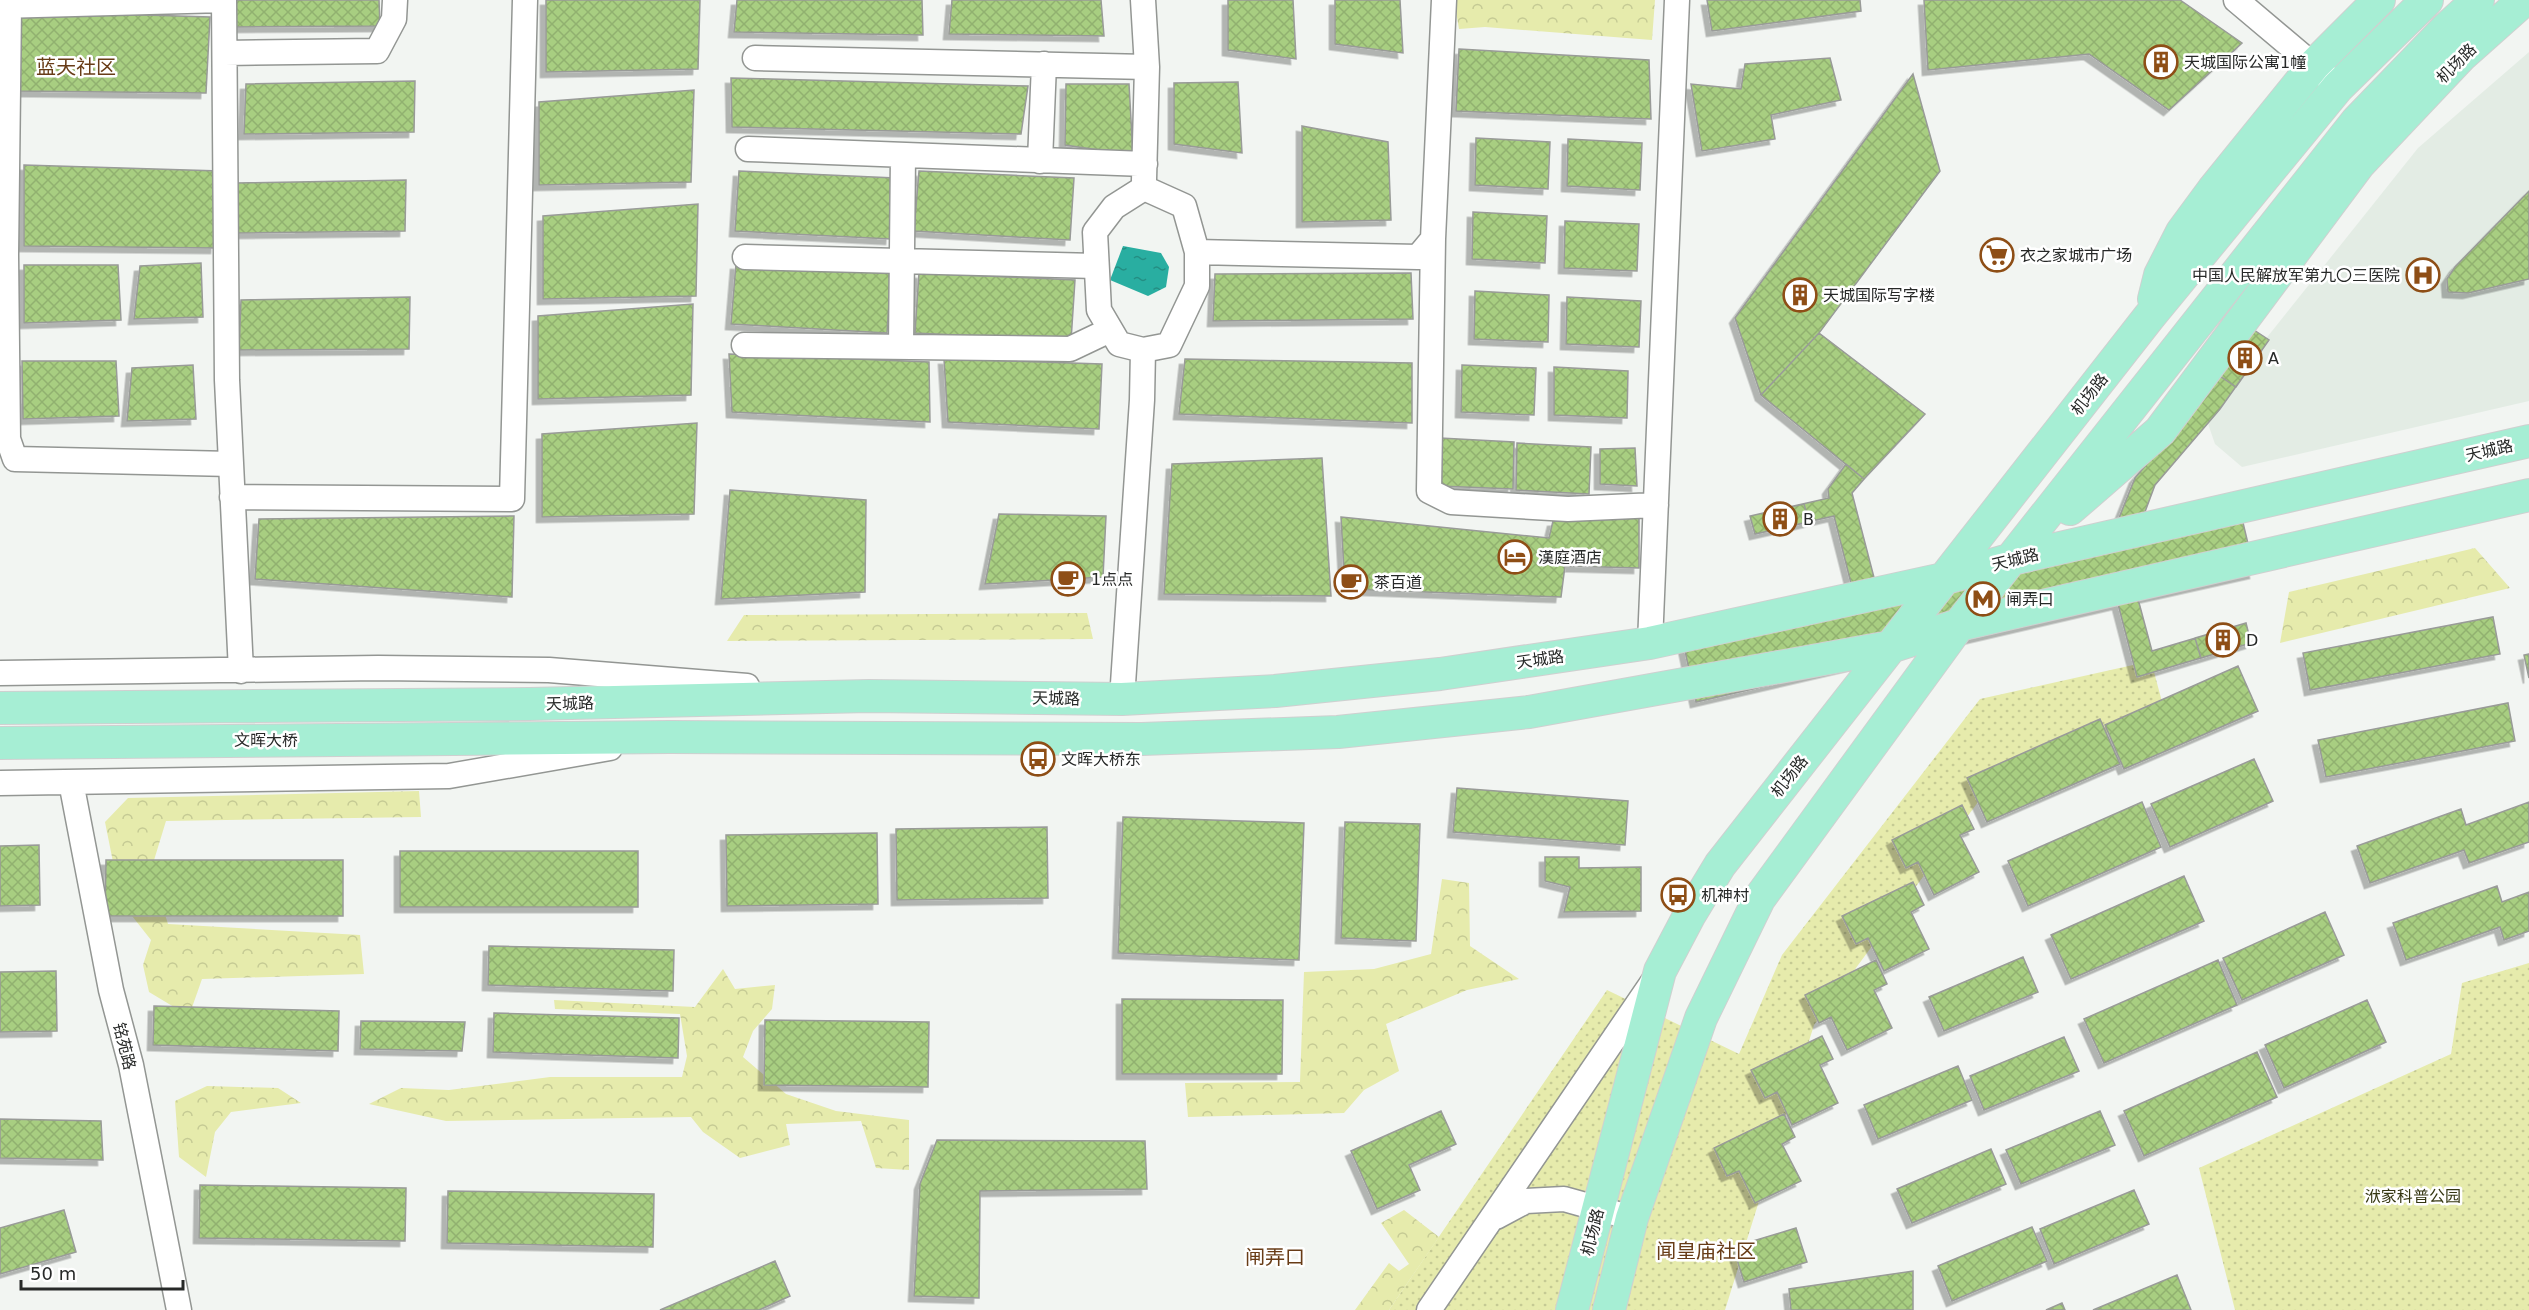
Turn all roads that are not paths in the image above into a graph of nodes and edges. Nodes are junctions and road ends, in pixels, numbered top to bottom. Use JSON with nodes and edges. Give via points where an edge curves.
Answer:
{"nodes":[{"id":1,"x":224,"y":0,"type":"edge"},
{"id":2,"x":395,"y":0,"type":"edge"},
{"id":3,"x":525,"y":0,"type":"edge"},
{"id":4,"x":1143,"y":0,"type":"edge"},
{"id":5,"x":1444,"y":0,"type":"edge"},
{"id":6,"x":1677,"y":0,"type":"edge"},
{"id":7,"x":2236,"y":0,"type":"edge"},
{"id":8,"x":2379,"y":0,"type":"edge"},
{"id":9,"x":2427,"y":0,"type":"edge"},
{"id":10,"x":2478,"y":0,"type":"edge"},
{"id":11,"x":2524,"y":0,"type":"edge"},
{"id":12,"x":4,"y":6,"type":"edge"},
{"id":13,"x":225,"y":52,"type":"junction"},
{"id":14,"x":755,"y":58,"type":"dead end"},
{"id":15,"x":1044,"y":64,"type":"junction"},
{"id":16,"x":2314,"y":65,"type":"junction"},
{"id":17,"x":1147,"y":67,"type":"junction"},
{"id":18,"x":2338,"y":87,"type":"junction"},
{"id":19,"x":748,"y":149,"type":"dead end"},
{"id":20,"x":903,"y":155,"type":"junction"},
{"id":21,"x":1040,"y":160,"type":"junction"},
{"id":22,"x":1145,"y":164,"type":"junction"},
{"id":23,"x":1144,"y":189,"type":"junction"},
{"id":24,"x":1433,"y":239,"type":"junction"},
{"id":25,"x":1197,"y":252,"type":"junction"},
{"id":26,"x":745,"y":257,"type":"dead end"},
{"id":27,"x":903,"y":261,"type":"junction"},
{"id":28,"x":1096,"y":266,"type":"junction"},
{"id":29,"x":2150,"y":317,"type":"junction"},
{"id":30,"x":1110,"y":330,"type":"junction"},
{"id":31,"x":744,"y":345,"type":"dead end"},
{"id":32,"x":901,"y":347,"type":"junction"},
{"id":33,"x":1143,"y":351,"type":"junction"},
{"id":34,"x":2529,"y":441,"type":"edge"},
{"id":35,"x":231,"y":464,"type":"junction"},
{"id":36,"x":2529,"y":495,"type":"edge"},
{"id":37,"x":232,"y":497,"type":"junction"},
{"id":38,"x":1656,"y":505,"type":"junction"},
{"id":39,"x":2012,"y":559,"type":"junction"},
{"id":40,"x":1943,"y":579,"type":"junction"},
{"id":41,"x":1959,"y":625,"type":"junction"},
{"id":42,"x":1650,"y":643,"type":"junction"},
{"id":43,"x":1890,"y":646,"type":"junction"},
{"id":44,"x":241,"y":671,"type":"junction"},
{"id":45,"x":0,"y":674,"type":"edge"},
{"id":46,"x":869,"y":696,"type":"junction"},
{"id":47,"x":1122,"y":699,"type":"junction"},
{"id":48,"x":529,"y":704,"type":"joint"},
{"id":49,"x":0,"y":708,"type":"edge"},
{"id":50,"x":670,"y":737,"type":"junction"},
{"id":51,"x":0,"y":743,"type":"edge"},
{"id":52,"x":71,"y":782,"type":"junction"},
{"id":53,"x":0,"y":783,"type":"edge"},
{"id":54,"x":1660,"y":971,"type":"junction"},
{"id":55,"x":1598,"y":1209,"type":"junction"},
{"id":56,"x":1632,"y":1218,"type":"junction"},
{"id":57,"x":1491,"y":1219,"type":"junction"},
{"id":58,"x":179,"y":1310,"type":"edge"},
{"id":59,"x":1429,"y":1310,"type":"edge"},
{"id":60,"x":1572,"y":1310,"type":"edge"},
{"id":61,"x":1609,"y":1310,"type":"edge"}],
"edges":[{"from":1,"to":12,"type":"street"},
{"from":1,"to":13,"type":"street"},
{"from":2,"to":13,"type":"street","via":[[394,19],[376,51]]},
{"from":3,"to":37,"type":"street","via":[[512,499]]},
{"from":4,"to":17,"type":"street"},
{"from":5,"to":24,"type":"street"},
{"from":6,"to":38,"type":"street"},
{"from":7,"to":16,"type":"street"},
{"from":8,"to":16,"type":"main road","name":"机场路"},
{"from":9,"to":18,"type":"main road","name":"机场路"},
{"from":10,"to":39,"type":"main road","name":"机场路","via":[[2357,121]]},
{"from":11,"to":39,"type":"main road","name":"机场路","via":[[2461,56],[2359,164],[2160,430]]},
{"from":12,"to":35,"type":"street","via":[[8,439],[15,459]]},
{"from":13,"to":35,"type":"street","via":[[226,380]]},
{"from":14,"to":15,"type":"street"},
{"from":15,"to":17,"type":"street"},
{"from":15,"to":21,"type":"street"},
{"from":16,"to":18,"type":"street"},
{"from":16,"to":29,"type":"main road","name":"机场路","via":[[2182,232],[2160,275]]},
{"from":17,"to":22,"type":"street"},
{"from":18,"to":29,"type":"main road","name":"机场路"},
{"from":19,"to":20,"type":"street"},
{"from":20,"to":21,"type":"street"},
{"from":20,"to":27,"type":"street"},
{"from":21,"to":22,"type":"street"},
{"from":22,"to":23,"type":"street"},
{"from":23,"to":25,"type":"street","via":[[1184,206]]},
{"from":23,"to":28,"type":"street","via":[[1114,207],[1095,232]]},
{"from":24,"to":25,"type":"street","via":[[1418,257]]},
{"from":24,"to":38,"type":"street","via":[[1429,491],[1451,502],[1568,509]]},
{"from":25,"to":33,"type":"street","via":[[1197,286],[1169,345]]},
{"from":26,"to":27,"type":"street"},
{"from":27,"to":28,"type":"street"},
{"from":27,"to":32,"type":"street"},
{"from":28,"to":30,"type":"street","via":[[1099,310]]},
{"from":29,"to":40,"type":"main road","name":"机场路"},
{"from":30,"to":32,"type":"street","via":[[1070,349]]},
{"from":30,"to":33,"type":"street","via":[[1119,344]]},
{"from":31,"to":32,"type":"street"},
{"from":33,"to":47,"type":"street"},
{"from":34,"to":39,"type":"main road","name":"天城路"},
{"from":35,"to":37,"type":"street"},
{"from":36,"to":41,"type":"main road"},
{"from":37,"to":44,"type":"street"},
{"from":38,"to":42,"type":"street"},
{"from":39,"to":40,"type":"main road","name":"天城路"},
{"from":39,"to":41,"type":"main road","name":"机场路"},
{"from":40,"to":42,"type":"main road","name":"天城路"},
{"from":40,"to":43,"type":"main road","name":"机场路"},
{"from":41,"to":43,"type":"main road"},
{"from":41,"to":56,"type":"main road","name":"机场路","via":[[1759,899],[1701,1018]]},
{"from":42,"to":47,"type":"main road","name":"天城路","via":[[1423,676],[1275,691]]},
{"from":43,"to":50,"type":"main road","via":[[1529,712],[1338,732],[1142,739]]},
{"from":43,"to":54,"type":"main road","name":"机场路","via":[[1720,865]]},
{"from":44,"to":45,"type":"street"},
{"from":44,"to":46,"type":"street","via":[[549,670]]},
{"from":46,"to":47,"type":"main road","name":"天城路"},
{"from":46,"to":48,"type":"main road","name":"天城路"},
{"from":48,"to":49,"type":"main road","name":"文晖大桥"},
{"from":50,"to":51,"type":"main road","name":"文晖大桥"},
{"from":50,"to":52,"type":"street","via":[[448,776]]},
{"from":52,"to":53,"type":"street"},
{"from":52,"to":58,"type":"street","name":"铭苑路"},
{"from":54,"to":55,"type":"main road","name":"机场路"},
{"from":54,"to":57,"type":"street"},
{"from":55,"to":56,"type":"street"},
{"from":55,"to":57,"type":"street","via":[[1564,1199],[1526,1200]]},
{"from":55,"to":60,"type":"main road","name":"机场路"},
{"from":56,"to":61,"type":"main road","name":"机场路"},
{"from":57,"to":59,"type":"street"}]}
